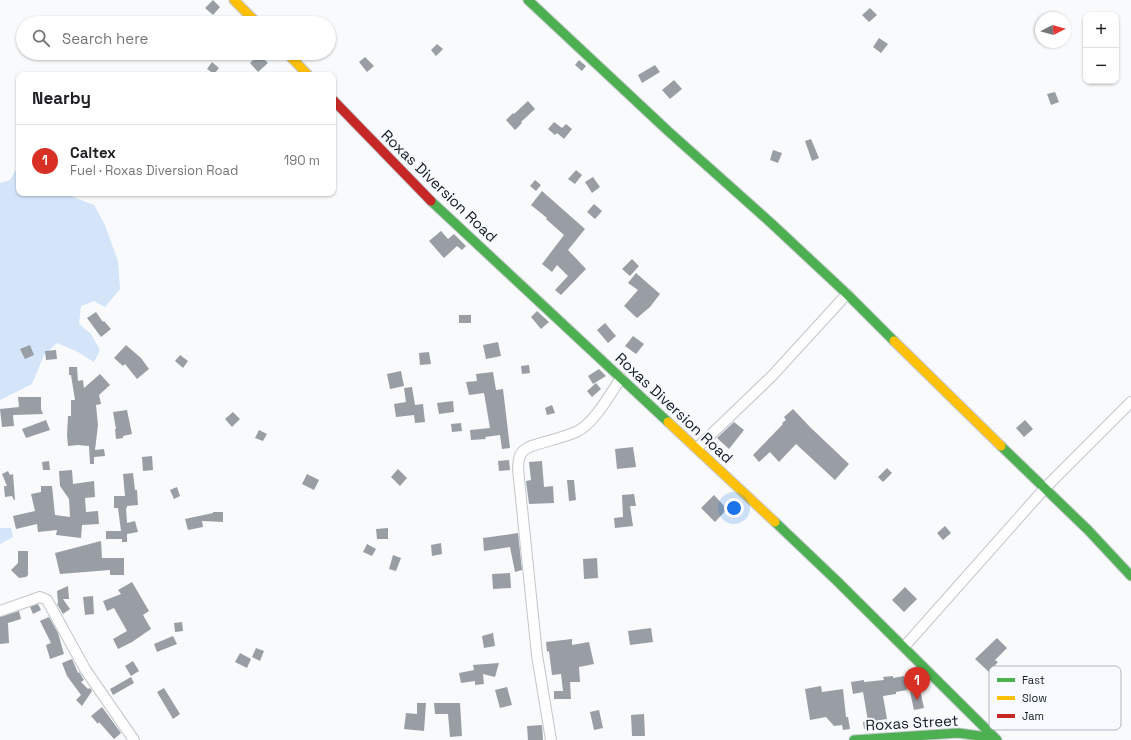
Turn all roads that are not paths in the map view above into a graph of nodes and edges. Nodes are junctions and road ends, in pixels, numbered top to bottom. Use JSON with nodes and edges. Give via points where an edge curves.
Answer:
{"nodes":[{"id":1,"x":234,"y":0,"type":"edge"},
{"id":2,"x":528,"y":0,"type":"edge"},
{"id":3,"x":250,"y":16,"type":"edge"},
{"id":4,"x":293,"y":60,"type":"edge"},
{"id":5,"x":305,"y":72,"type":"edge"},
{"id":6,"x":336,"y":103,"type":"edge"},
{"id":7,"x":847,"y":294,"type":"junction"},
{"id":8,"x":621,"y":378,"type":"junction"},
{"id":9,"x":1131,"y":402,"type":"edge"},
{"id":10,"x":697,"y":448,"type":"junction"},
{"id":11,"x":1045,"y":488,"type":"junction"},
{"id":12,"x":1131,"y":576,"type":"edge"},
{"id":13,"x":0,"y":611,"type":"edge"},
{"id":14,"x":904,"y":647,"type":"junction"},
{"id":15,"x":958,"y":736,"type":"edge"},
{"id":16,"x":996,"y":739,"type":"edge"},
{"id":17,"x":134,"y":740,"type":"edge"},
{"id":18,"x":551,"y":740,"type":"edge"},
{"id":19,"x":854,"y":740,"type":"edge"}],
"edges":[{"from":1,"to":3,"type":"main road"},
{"from":2,"to":7,"type":"main road"},
{"from":4,"to":5,"type":"main road"},
{"from":6,"to":8,"type":"main road","name":"Roxas Diversion Road","via":[[425,195]]},
{"from":7,"to":10,"type":"street","via":[[772,376]]},
{"from":7,"to":11,"type":"main road"},
{"from":8,"to":10,"type":"main road","name":"Roxas Diversion Road"},
{"from":8,"to":18,"type":"street","via":[[585,427],[529,447],[522,451],[519,458],[537,655]]},
{"from":9,"to":11,"type":"street"},
{"from":10,"to":14,"type":"main road","name":"Roxas Diversion Road"},
{"from":11,"to":12,"type":"main road"},
{"from":11,"to":14,"type":"street"},
{"from":13,"to":17,"type":"street","via":[[40,597],[47,600],[85,669]]},
{"from":14,"to":16,"type":"main road","name":"Roxas Diversion Road"},
{"from":15,"to":16,"type":"main road","name":"Roxas Street"},
{"from":15,"to":19,"type":"main road","name":"Roxas Street","via":[[915,735]]}]}
